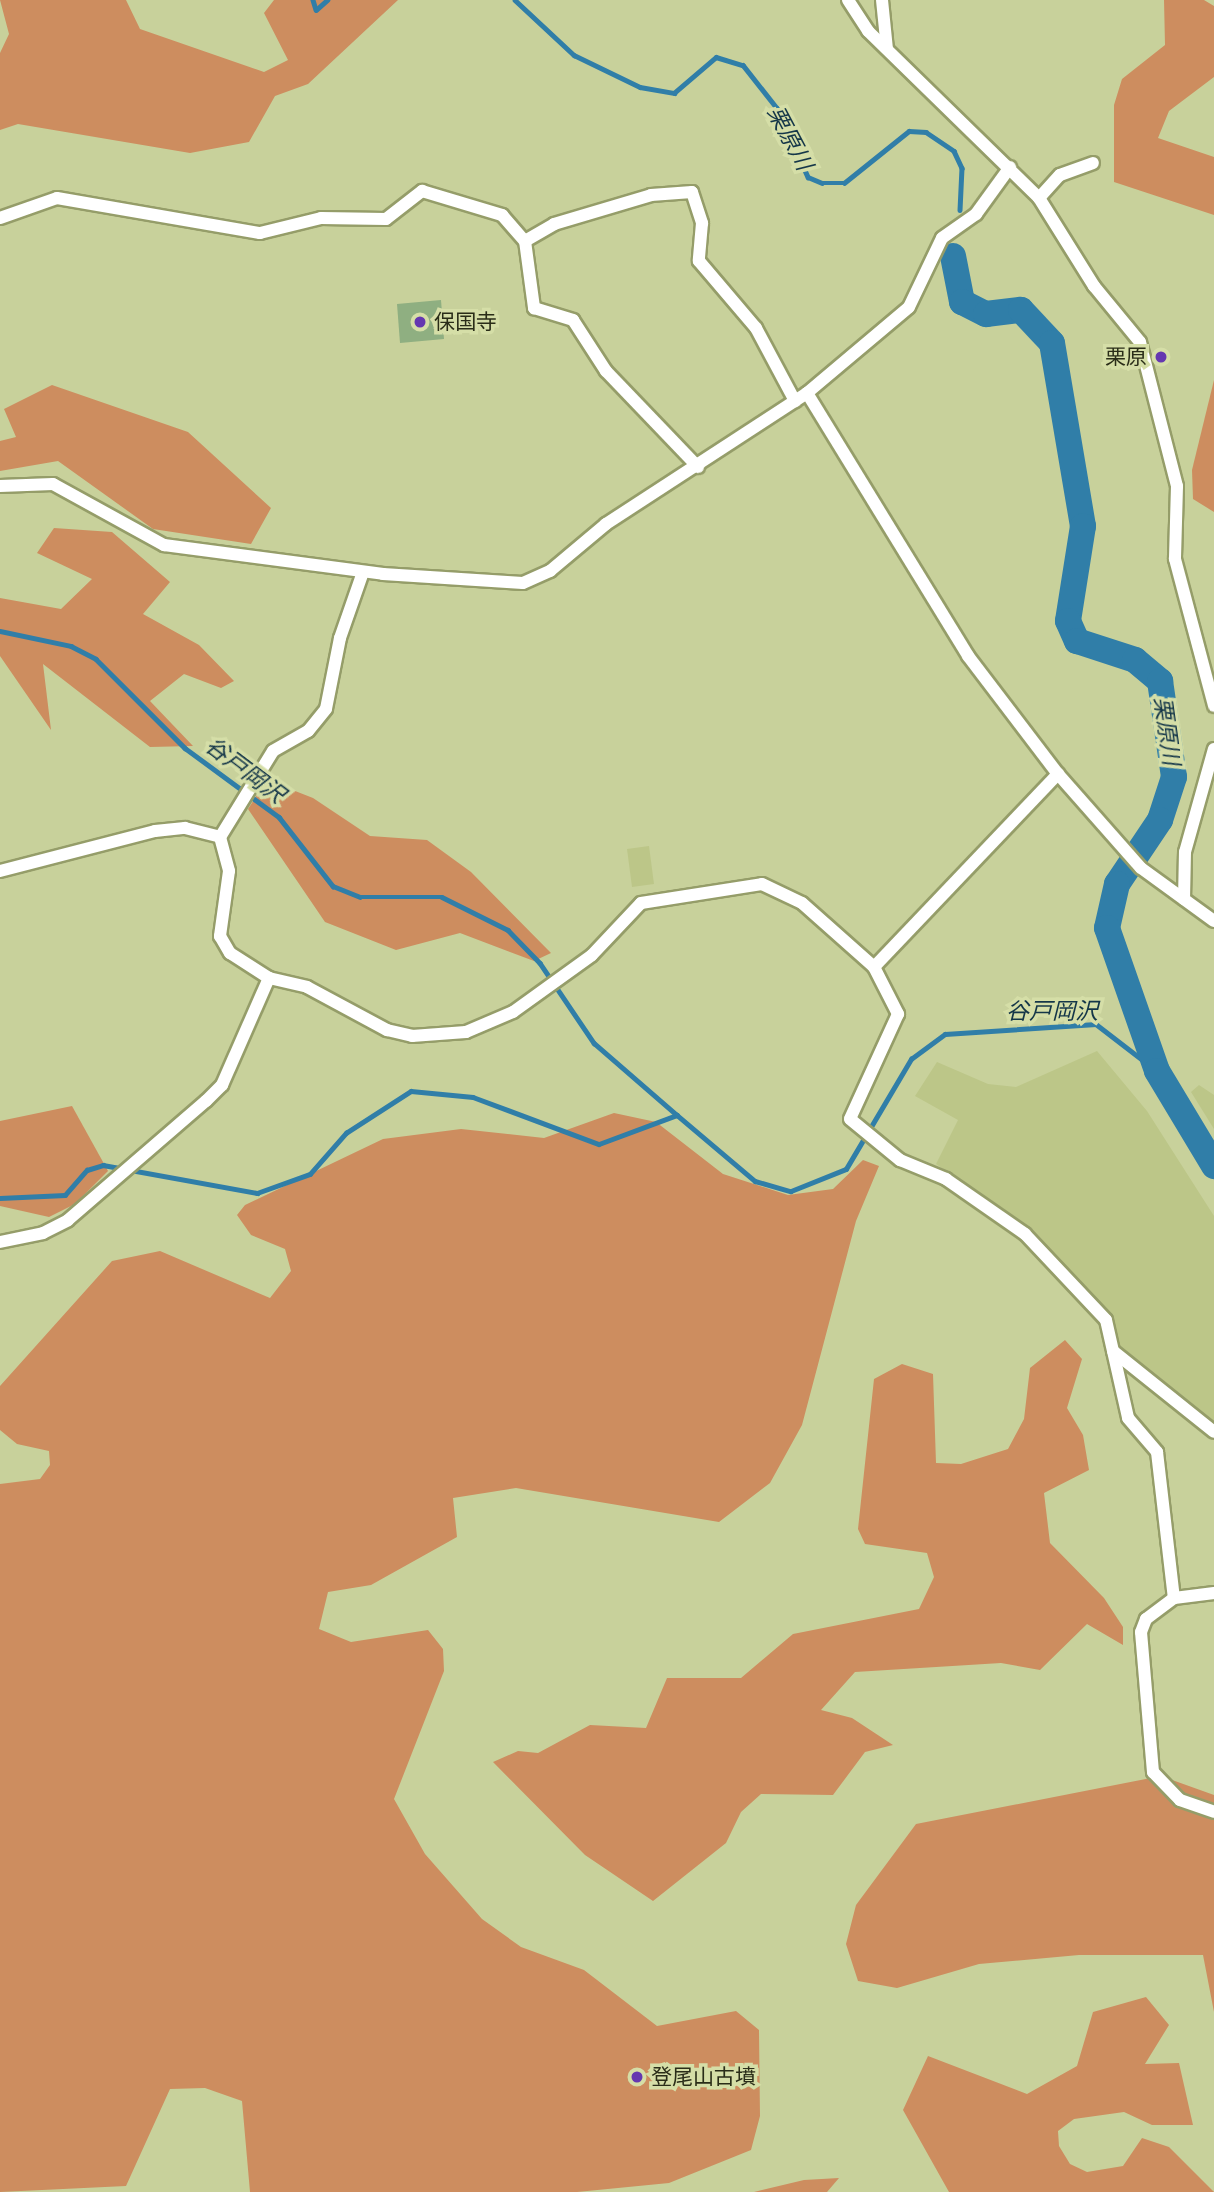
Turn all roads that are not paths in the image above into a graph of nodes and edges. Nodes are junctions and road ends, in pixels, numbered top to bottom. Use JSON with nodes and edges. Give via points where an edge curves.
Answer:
{"nodes":[{"id":1,"x":848,"y":0,"type":"edge"},
{"id":2,"x":882,"y":0,"type":"edge"},
{"id":3,"x":887,"y":49,"type":"junction"},
{"id":4,"x":1093,"y":163,"type":"dead end"},
{"id":5,"x":1010,"y":167,"type":"junction"},
{"id":6,"x":1039,"y":198,"type":"junction"},
{"id":7,"x":0,"y":218,"type":"edge"},
{"id":8,"x":526,"y":241,"type":"junction"},
{"id":9,"x":807,"y":393,"type":"junction"},
{"id":10,"x":795,"y":401,"type":"junction"},
{"id":11,"x":698,"y":467,"type":"junction"},
{"id":12,"x":0,"y":486,"type":"edge"},
{"id":13,"x":363,"y":572,"type":"junction"},
{"id":14,"x":1214,"y":706,"type":"edge"},
{"id":15,"x":1214,"y":749,"type":"edge"},
{"id":16,"x":1058,"y":774,"type":"junction"},
{"id":17,"x":220,"y":837,"type":"junction"},
{"id":18,"x":0,"y":871,"type":"edge"},
{"id":19,"x":1184,"y":899,"type":"junction"},
{"id":20,"x":1214,"y":921,"type":"edge"},
{"id":21,"x":874,"y":967,"type":"junction"},
{"id":22,"x":269,"y":978,"type":"junction"},
{"id":23,"x":0,"y":1241,"type":"edge"},
{"id":24,"x":1113,"y":1351,"type":"junction"},
{"id":25,"x":1214,"y":1432,"type":"edge"},
{"id":26,"x":1214,"y":1593,"type":"edge"},
{"id":27,"x":1174,"y":1598,"type":"junction"},
{"id":28,"x":1214,"y":1812,"type":"edge"}],
"edges":[{"from":1,"to":3,"type":"street"},
{"from":2,"to":3,"type":"street"},
{"from":3,"to":5,"type":"street"},
{"from":4,"to":6,"type":"street","via":[[1060,176]]},
{"from":5,"to":6,"type":"street"},
{"from":5,"to":9,"type":"street","via":[[976,214],[942,238],[909,307]]},
{"from":6,"to":14,"type":"street","via":[[1094,286],[1140,342],[1151,367],[1177,486],[1175,559]]},
{"from":7,"to":8,"type":"street","via":[[57,198],[260,233],[321,218],[386,219],[422,191],[502,215]]},
{"from":8,"to":10,"type":"street","via":[[554,224],[651,195],[692,192],[702,223],[699,261],[755,328]]},
{"from":8,"to":11,"type":"street","via":[[534,307],[572,320],[606,370]]},
{"from":9,"to":10,"type":"street"},
{"from":9,"to":16,"type":"street","via":[[968,656]]},
{"from":10,"to":11,"type":"street"},
{"from":11,"to":13,"type":"street","via":[[606,524],[550,571],[523,583]]},
{"from":12,"to":13,"type":"street","via":[[53,484],[164,545]]},
{"from":13,"to":17,"type":"street","via":[[340,638],[326,709],[308,731],[273,751]]},
{"from":15,"to":19,"type":"street","via":[[1185,852]]},
{"from":16,"to":19,"type":"street","via":[[1141,869]]},
{"from":16,"to":21,"type":"street"},
{"from":17,"to":18,"type":"street","via":[[185,828],[155,831]]},
{"from":17,"to":22,"type":"street","via":[[229,872],[223,944]]},
{"from":19,"to":20,"type":"street"},
{"from":21,"to":22,"type":"street","via":[[802,903],[762,884],[641,903],[592,955],[513,1012],[466,1032],[412,1036],[387,1030],[307,987]]},
{"from":21,"to":24,"type":"street","via":[[899,1021],[850,1119],[883,1146],[946,1179],[1025,1234],[1106,1320]]},
{"from":22,"to":23,"type":"street","via":[[222,1085],[206,1101],[68,1220],[43,1233]]},
{"from":24,"to":25,"type":"street"},
{"from":24,"to":27,"type":"street","via":[[1128,1418],[1157,1451]]},
{"from":26,"to":27,"type":"street"},
{"from":27,"to":28,"type":"street","via":[[1146,1619],[1141,1632],[1149,1761],[1167,1791]]}]}
